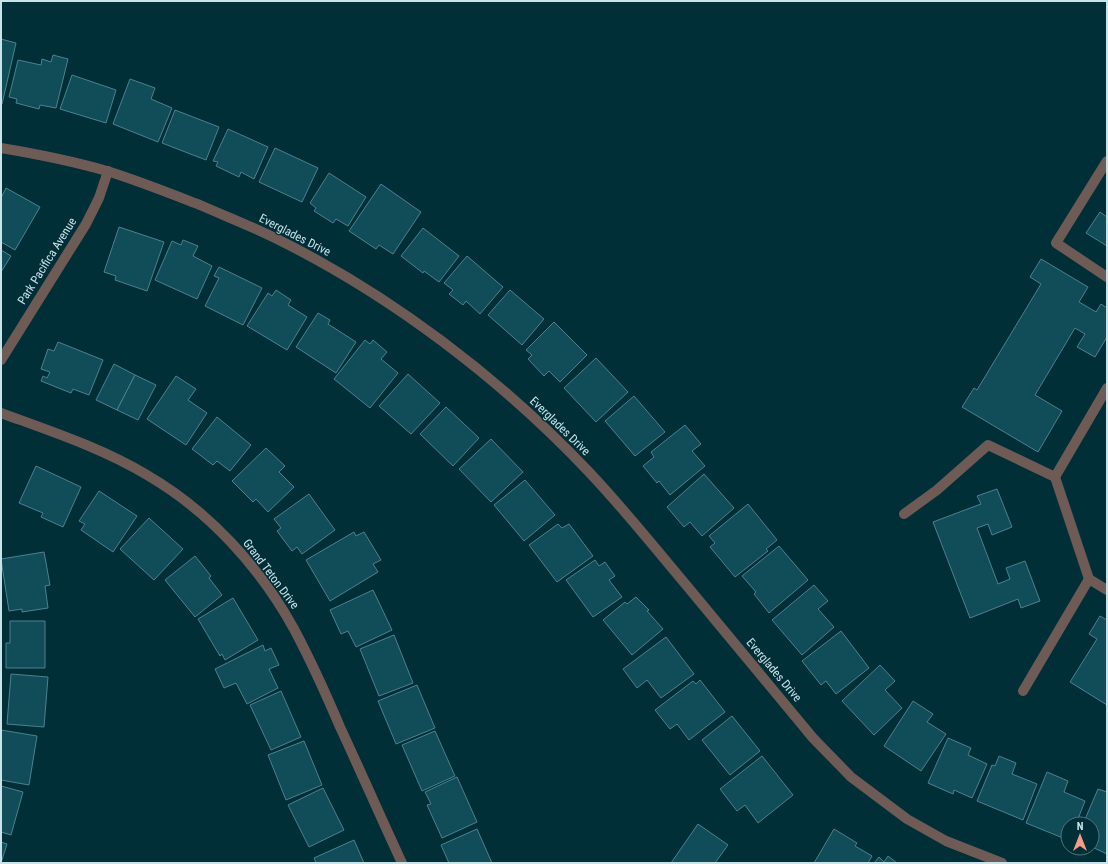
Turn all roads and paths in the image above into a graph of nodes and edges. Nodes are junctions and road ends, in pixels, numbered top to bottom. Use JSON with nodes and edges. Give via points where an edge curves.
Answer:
{"nodes":[{"id":1,"x":1,"y":148,"type":"edge"},
{"id":2,"x":1107,"y":161,"type":"edge"},
{"id":3,"x":108,"y":172,"type":"junction"},
{"id":4,"x":1107,"y":278,"type":"edge"},
{"id":5,"x":1,"y":360,"type":"edge"},
{"id":6,"x":1107,"y":388,"type":"edge"},
{"id":7,"x":1,"y":413,"type":"edge"},
{"id":8,"x":1055,"y":477,"type":"junction"},
{"id":9,"x":904,"y":514,"type":"dead end"},
{"id":10,"x":1089,"y":579,"type":"junction"},
{"id":11,"x":1107,"y":590,"type":"edge"},
{"id":12,"x":1023,"y":690,"type":"dead end"},
{"id":13,"x":402,"y":863,"type":"edge"},
{"id":14,"x":1002,"y":863,"type":"edge"}],
"edges":[{"from":1,"to":3,"type":"street","name":"Everglades Drive","via":[[56,158]]},
{"from":2,"to":4,"type":"street","via":[[1056,243]]},
{"from":3,"to":5,"type":"street","name":"Park Pacifica Avenue","via":[[86,224]]},
{"from":3,"to":14,"type":"street","name":"Everglades Drive","via":[[167,192],[275,238],[373,293],[427,330],[512,399],[588,471],[813,738],[841,767],[907,819],[946,841]]},
{"from":6,"to":8,"type":"street"},
{"from":7,"to":13,"type":"street","name":"Grand Teton Drive","via":[[69,438],[147,475],[184,499],[246,558],[294,628]]},
{"from":8,"to":9,"type":"street","via":[[988,444],[937,490]]},
{"from":8,"to":10,"type":"street"},
{"from":10,"to":11,"type":"street"},
{"from":10,"to":12,"type":"street"}]}
